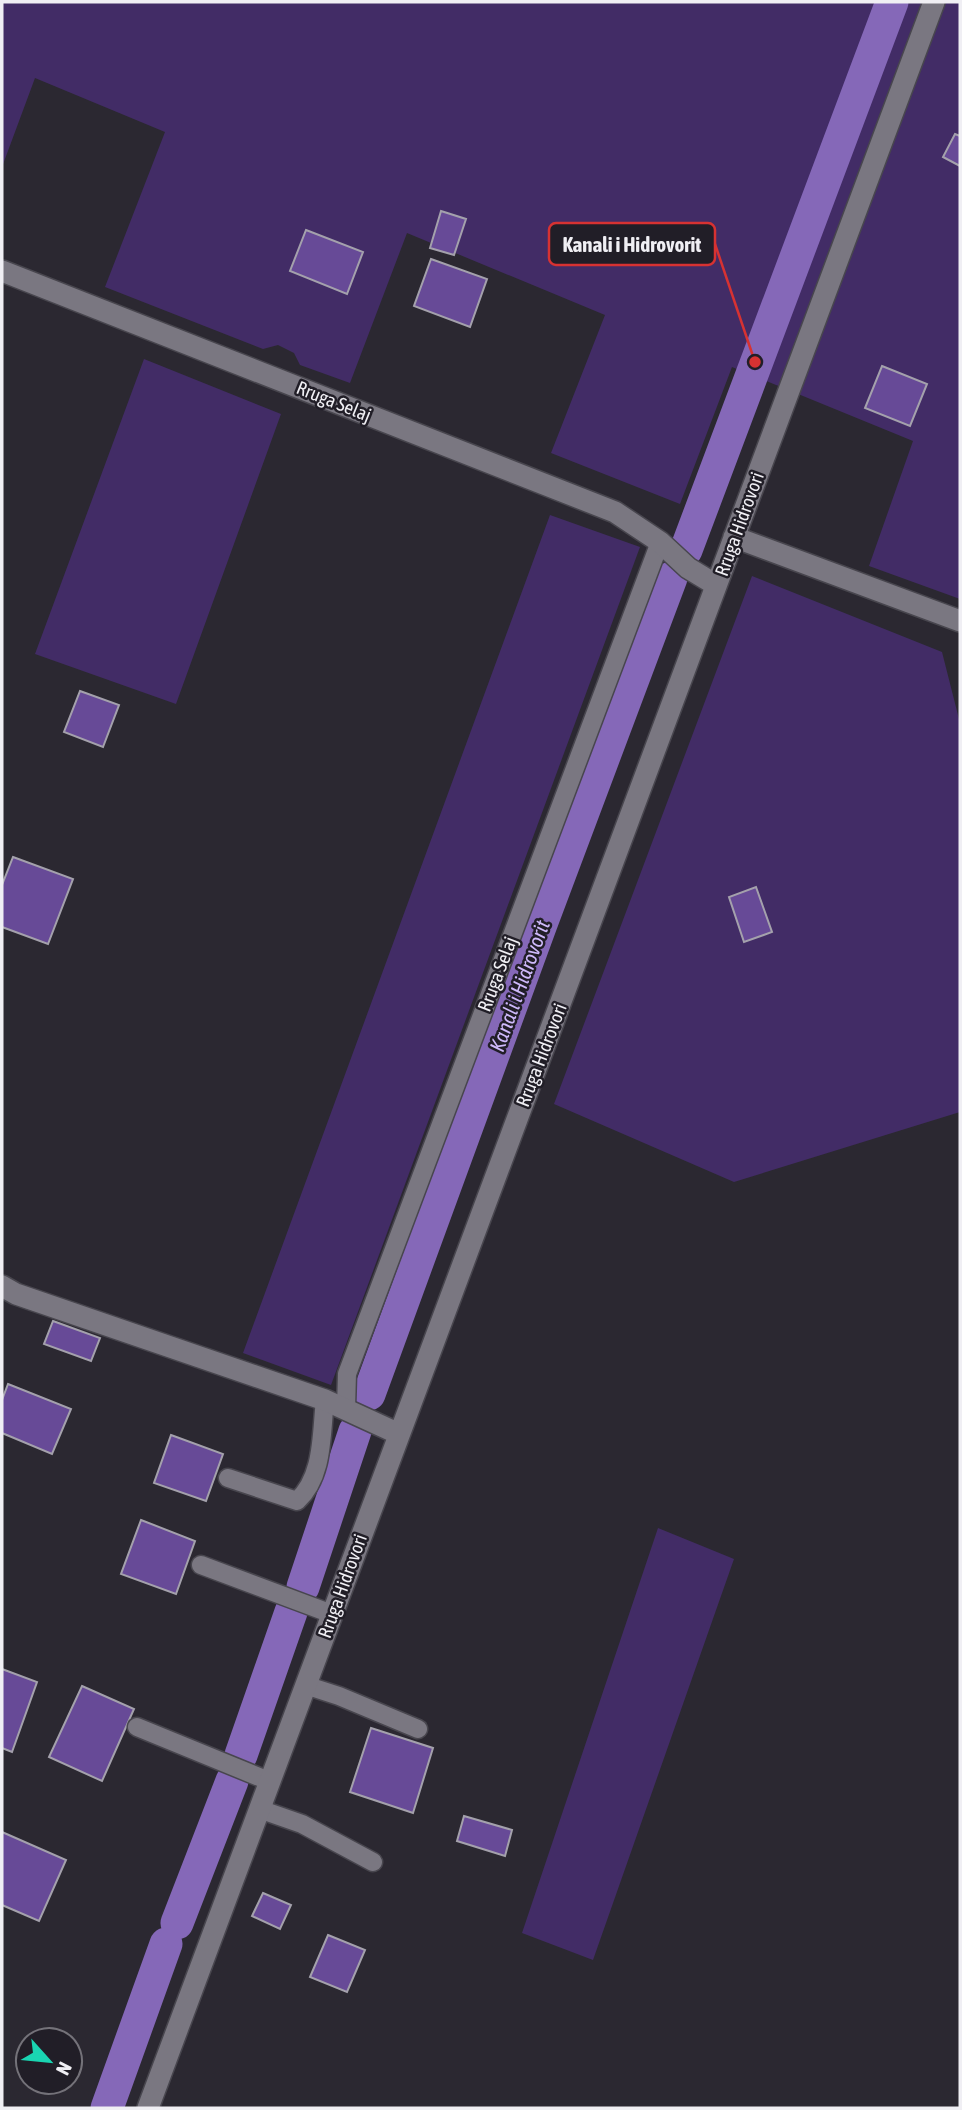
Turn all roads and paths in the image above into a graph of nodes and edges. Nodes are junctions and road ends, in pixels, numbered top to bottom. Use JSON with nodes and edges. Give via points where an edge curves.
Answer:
{"nodes":[{"id":1,"x":934,"y":2,"type":"edge"},
{"id":2,"x":2,"y":271,"type":"edge"},
{"id":3,"x":734,"y":537,"type":"junction"},
{"id":4,"x":660,"y":542,"type":"junction"},
{"id":5,"x":716,"y":585,"type":"junction"},
{"id":6,"x":960,"y":621,"type":"edge"},
{"id":7,"x":2,"y":1286,"type":"edge"},
{"id":8,"x":325,"y":1400,"type":"junction"},
{"id":9,"x":346,"y":1408,"type":"junction"},
{"id":10,"x":399,"y":1434,"type":"junction"},
{"id":11,"x":228,"y":1478,"type":"dead end"},
{"id":12,"x":201,"y":1564,"type":"dead end"},
{"id":13,"x":332,"y":1614,"type":"junction"},
{"id":14,"x":305,"y":1685,"type":"junction"},
{"id":15,"x":137,"y":1727,"type":"dead end"},
{"id":16,"x":418,"y":1729,"type":"dead end"},
{"id":17,"x":269,"y":1781,"type":"junction"},
{"id":18,"x":259,"y":1809,"type":"junction"},
{"id":19,"x":373,"y":1862,"type":"dead end"},
{"id":20,"x":154,"y":2106,"type":"edge"}],
"edges":[{"from":1,"to":3,"type":"street","name":"Rruga Hidrovori"},
{"from":2,"to":4,"type":"street","name":"Rruga Selaj","via":[[615,512]]},
{"from":3,"to":5,"type":"street","name":"Rruga Hidrovori"},
{"from":3,"to":6,"type":"street"},
{"from":4,"to":5,"type":"street","name":"Rruga Selaj","via":[[688,568]]},
{"from":4,"to":9,"type":"lane","name":"Rruga Selaj","via":[[347,1374]]},
{"from":5,"to":10,"type":"street","name":"Rruga Hidrovori"},
{"from":7,"to":8,"type":"street"},
{"from":8,"to":9,"type":"street"},
{"from":8,"to":11,"type":"lane","via":[[315,1474],[297,1501]]},
{"from":9,"to":10,"type":"street"},
{"from":10,"to":13,"type":"street","name":"Rruga Hidrovori"},
{"from":12,"to":13,"type":"lane"},
{"from":13,"to":14,"type":"street","name":"Rruga Hidrovori"},
{"from":14,"to":16,"type":"lane"},
{"from":14,"to":17,"type":"street","name":"Rruga Hidrovori"},
{"from":15,"to":17,"type":"lane"},
{"from":17,"to":18,"type":"street","name":"Rruga Hidrovori"},
{"from":18,"to":19,"type":"lane","via":[[302,1824]]},
{"from":18,"to":20,"type":"street","name":"Rruga Hidrovori"}]}
